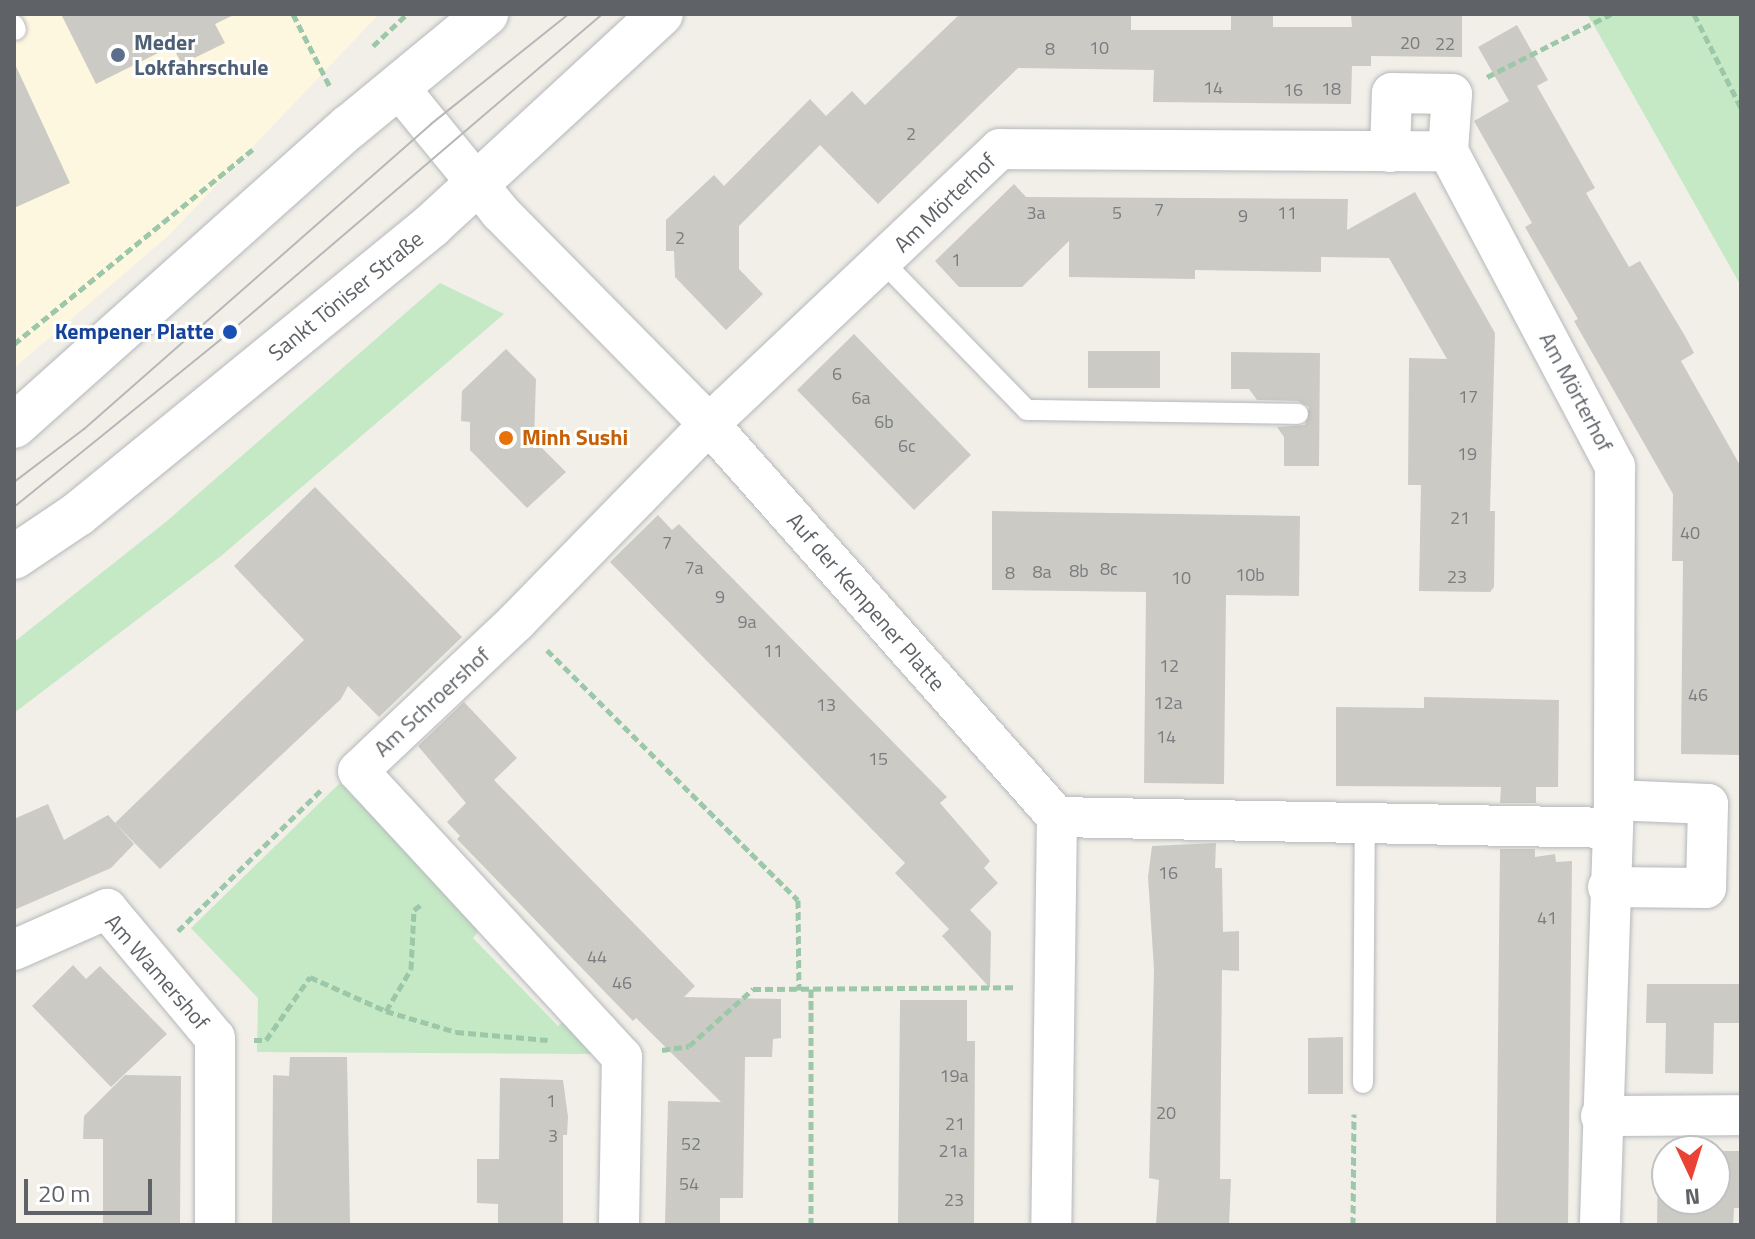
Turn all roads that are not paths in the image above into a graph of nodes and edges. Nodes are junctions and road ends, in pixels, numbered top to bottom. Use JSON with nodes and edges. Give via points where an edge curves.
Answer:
{"nodes":[{"id":1,"x":486,"y":14,"type":"edge"},
{"id":2,"x":661,"y":14,"type":"edge"},
{"id":3,"x":399,"y":88,"type":"junction"},
{"id":4,"x":1448,"y":151,"type":"junction"},
{"id":5,"x":1390,"y":152,"type":"junction"},
{"id":6,"x":477,"y":182,"type":"junction"},
{"id":7,"x":884,"y":263,"type":"junction"},
{"id":8,"x":1298,"y":414,"type":"dead end"},
{"id":9,"x":709,"y":424,"type":"junction"},
{"id":10,"x":14,"y":426,"type":"edge"},
{"id":11,"x":14,"y":557,"type":"edge"},
{"id":12,"x":1613,"y":814,"type":"junction"},
{"id":13,"x":1057,"y":817,"type":"junction"},
{"id":14,"x":1365,"y":824,"type":"junction"},
{"id":15,"x":1608,"y":887,"type":"junction"},
{"id":16,"x":14,"y":950,"type":"edge"},
{"id":17,"x":1363,"y":1083,"type":"road end"},
{"id":18,"x":1741,"y":1115,"type":"edge"},
{"id":19,"x":1601,"y":1116,"type":"junction"},
{"id":20,"x":215,"y":1225,"type":"edge"},
{"id":21,"x":619,"y":1225,"type":"edge"},
{"id":22,"x":1051,"y":1225,"type":"edge"},
{"id":23,"x":1600,"y":1225,"type":"edge"}],
"edges":[{"from":1,"to":3,"type":"main road"},
{"from":2,"to":6,"type":"main road","name":"Sankt Töniser Straße"},
{"from":3,"to":6,"type":"street","name":"Auf der Kempener Platte"},
{"from":3,"to":10,"type":"main road"},
{"from":4,"to":5,"type":"street","name":"Am Mörterhof"},
{"from":4,"to":5,"type":"street","via":[[1452,94],[1392,93]]},
{"from":4,"to":12,"type":"street","name":"Am Mörterhof","via":[[1615,466]]},
{"from":5,"to":7,"type":"street","name":"Am Mörterhof","via":[[1000,149]]},
{"from":6,"to":9,"type":"street","name":"Auf der Kempener Platte","via":[[500,212]]},
{"from":6,"to":11,"type":"main road","name":"Sankt Töniser Straße","via":[[431,226],[78,514]]},
{"from":7,"to":8,"type":"lane","via":[[1027,410]]},
{"from":7,"to":9,"type":"street","name":"Am Mörterhof"},
{"from":9,"to":13,"type":"street","name":"Auf der Kempener Platte"},
{"from":9,"to":21,"type":"street","name":"Am Schroershof","via":[[517,621],[358,771],[613,1047]]},
{"from":12,"to":14,"type":"street"},
{"from":12,"to":15,"type":"street","name":"Am Mörterhof"},
{"from":12,"to":15,"type":"street","via":[[1708,804],[1706,888]]},
{"from":13,"to":14,"type":"street"},
{"from":13,"to":22,"type":"street"},
{"from":14,"to":17,"type":"lane"},
{"from":15,"to":19,"type":"street","name":"Am Mörterhof"},
{"from":16,"to":20,"type":"street","name":"Am Wamershof","via":[[107,909],[215,1038]]},
{"from":18,"to":19,"type":"street"},
{"from":19,"to":23,"type":"street","name":"Am Mörterhof"}]}
